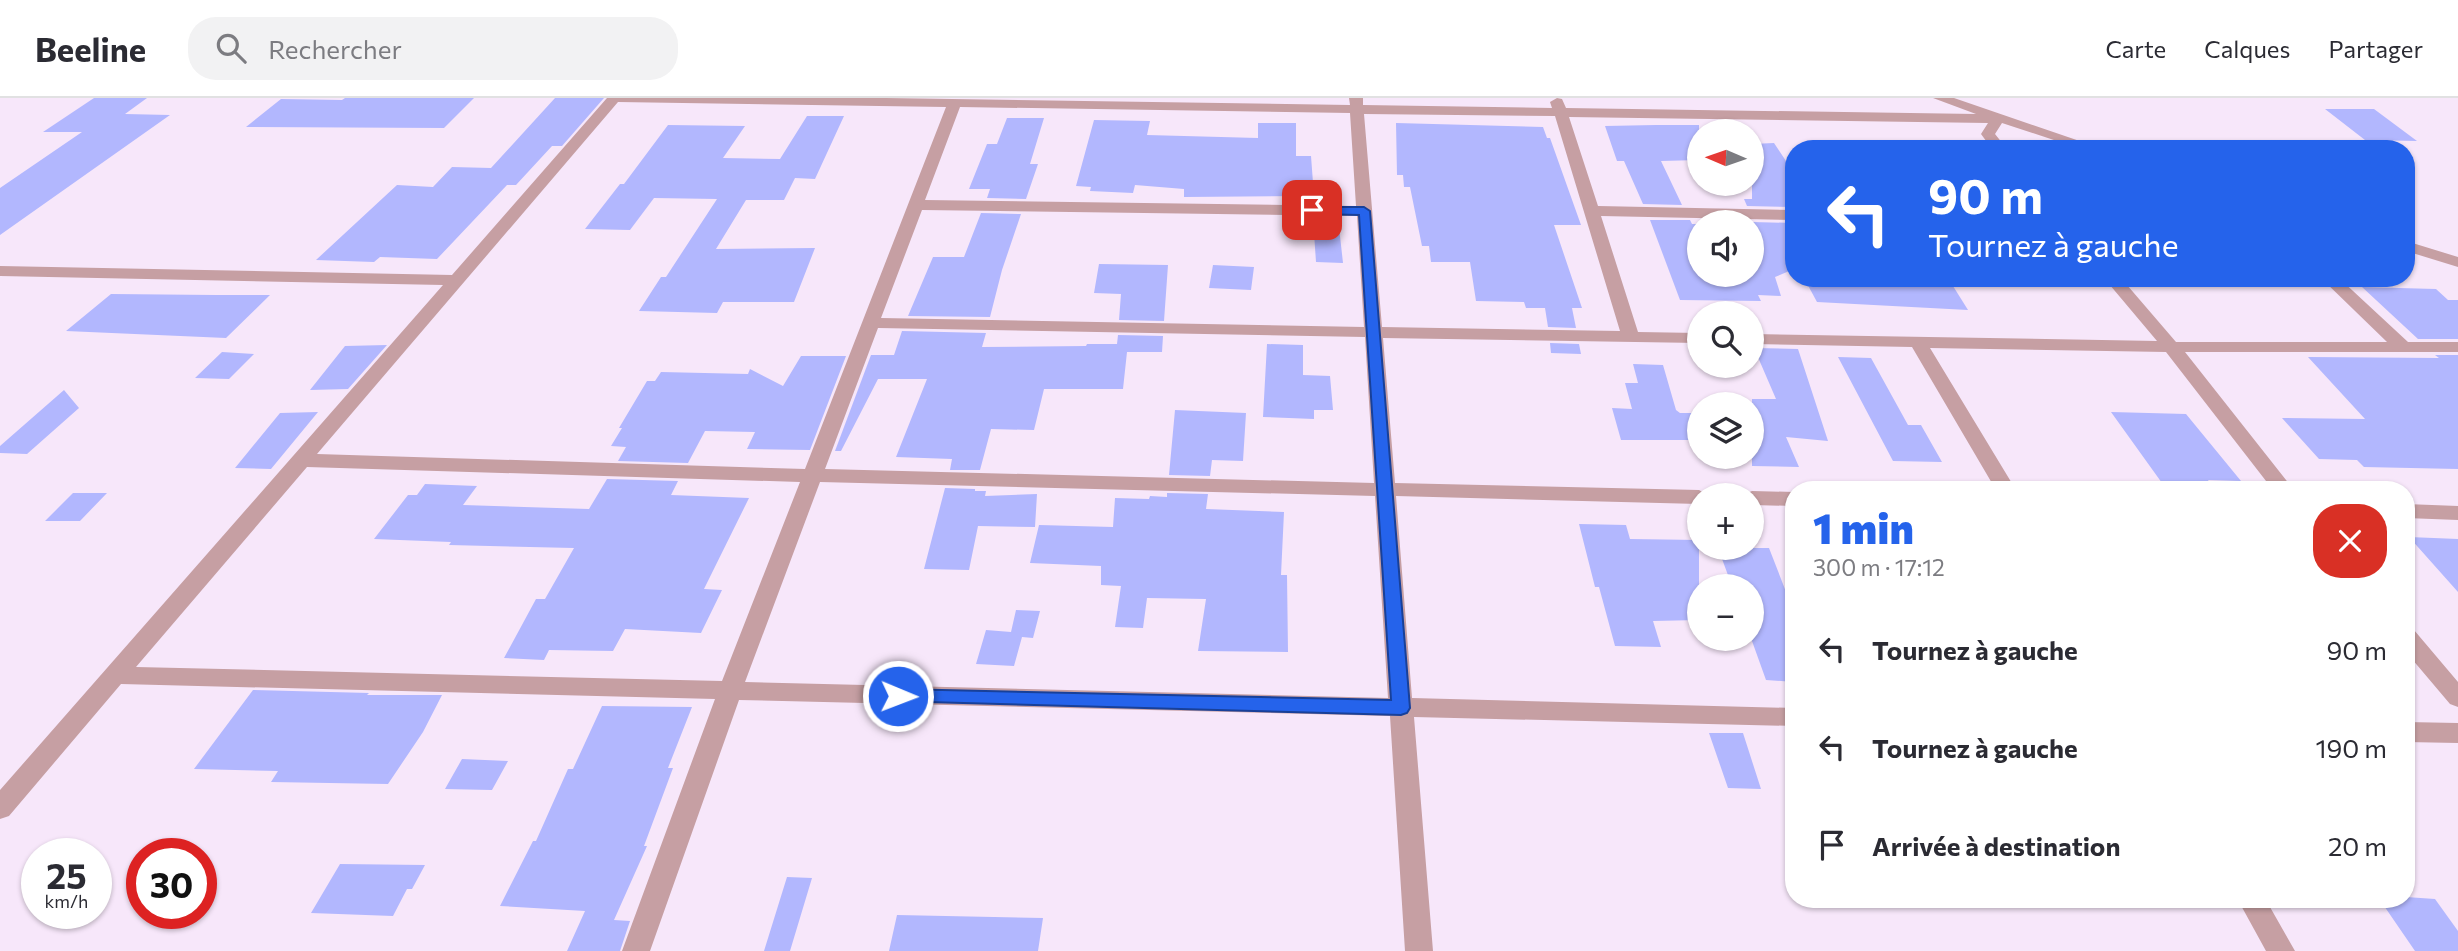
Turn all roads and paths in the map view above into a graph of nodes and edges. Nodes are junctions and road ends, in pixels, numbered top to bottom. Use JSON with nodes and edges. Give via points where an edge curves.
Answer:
{"nodes":[{"id":1,"x":614,"y":98,"type":"edge"},
{"id":2,"x":1940,"y":98,"type":"edge"},
{"id":3,"x":1087,"y":101,"type":"edge"},
{"id":4,"x":955,"y":103,"type":"junction"},
{"id":5,"x":1356,"y":104,"type":"edge"},
{"id":6,"x":1558,"y":105,"type":"edge"},
{"id":7,"x":1998,"y":119,"type":"junction"},
{"id":8,"x":1993,"y":140,"type":"edge"},
{"id":9,"x":2067,"y":140,"type":"edge"},
{"id":10,"x":916,"y":205,"type":"junction"},
{"id":11,"x":1364,"y":211,"type":"junction"},
{"id":12,"x":1590,"y":211,"type":"junction"},
{"id":13,"x":1785,"y":215,"type":"edge"},
{"id":14,"x":2415,"y":249,"type":"edge"},
{"id":15,"x":2458,"y":262,"type":"edge"},
{"id":16,"x":0,"y":271,"type":"edge"},
{"id":17,"x":455,"y":280,"type":"junction"},
{"id":18,"x":2120,"y":287,"type":"edge"},
{"id":19,"x":2339,"y":287,"type":"edge"},
{"id":20,"x":871,"y":323,"type":"junction"},
{"id":21,"x":1373,"y":332,"type":"junction"},
{"id":22,"x":1631,"y":337,"type":"junction"},
{"id":23,"x":1687,"y":338,"type":"edge"},
{"id":24,"x":1764,"y":339,"type":"edge"},
{"id":25,"x":1918,"y":342,"type":"junction"},
{"id":26,"x":2171,"y":347,"type":"junction"},
{"id":27,"x":2403,"y":347,"type":"junction"},
{"id":28,"x":2458,"y":347,"type":"edge"},
{"id":29,"x":299,"y":460,"type":"junction"},
{"id":30,"x":812,"y":476,"type":"junction"},
{"id":31,"x":2002,"y":481,"type":"edge"},
{"id":32,"x":2277,"y":481,"type":"edge"},
{"id":33,"x":1385,"y":491,"type":"junction"},
{"id":34,"x":1687,"y":497,"type":"edge"},
{"id":35,"x":1764,"y":498,"type":"edge"},
{"id":36,"x":1785,"y":499,"type":"edge"},
{"id":37,"x":2415,"y":511,"type":"edge"},
{"id":38,"x":2458,"y":513,"type":"edge"},
{"id":39,"x":2415,"y":647,"type":"edge"},
{"id":40,"x":115,"y":675,"type":"junction"},
{"id":41,"x":730,"y":691,"type":"junction"},
{"id":42,"x":2458,"y":698,"type":"edge"},
{"id":43,"x":1401,"y":708,"type":"junction"},
{"id":44,"x":1785,"y":717,"type":"edge"},
{"id":45,"x":2415,"y":732,"type":"edge"},
{"id":46,"x":2458,"y":733,"type":"edge"},
{"id":47,"x":0,"y":808,"type":"edge"},
{"id":48,"x":2256,"y":908,"type":"edge"},
{"id":49,"x":636,"y":951,"type":"edge"},
{"id":50,"x":1419,"y":951,"type":"edge"},
{"id":51,"x":2281,"y":951,"type":"edge"}],
"edges":[{"from":1,"to":4,"type":"street"},
{"from":1,"to":17,"type":"street"},
{"from":2,"to":7,"type":"street"},
{"from":3,"to":4,"type":"street"},
{"from":3,"to":5,"type":"street"},
{"from":4,"to":10,"type":"street"},
{"from":5,"to":6,"type":"street"},
{"from":5,"to":11,"type":"street"},
{"from":6,"to":7,"type":"street"},
{"from":6,"to":12,"type":"street"},
{"from":7,"to":8,"type":"street","via":[[1988,134]]},
{"from":7,"to":9,"type":"street"},
{"from":10,"to":11,"type":"street"},
{"from":10,"to":20,"type":"street"},
{"from":11,"to":21,"type":"street"},
{"from":12,"to":13,"type":"street"},
{"from":12,"to":22,"type":"street"},
{"from":14,"to":15,"type":"street"},
{"from":16,"to":17,"type":"street"},
{"from":17,"to":29,"type":"street"},
{"from":18,"to":26,"type":"street"},
{"from":19,"to":27,"type":"street"},
{"from":20,"to":21,"type":"street"},
{"from":20,"to":30,"type":"street"},
{"from":21,"to":22,"type":"street"},
{"from":21,"to":33,"type":"street"},
{"from":22,"to":23,"type":"street"},
{"from":24,"to":25,"type":"street"},
{"from":25,"to":26,"type":"street"},
{"from":25,"to":31,"type":"street"},
{"from":26,"to":27,"type":"street"},
{"from":26,"to":32,"type":"street"},
{"from":27,"to":28,"type":"street"},
{"from":29,"to":30,"type":"street"},
{"from":29,"to":40,"type":"street"},
{"from":30,"to":33,"type":"street"},
{"from":30,"to":41,"type":"street"},
{"from":33,"to":34,"type":"street"},
{"from":33,"to":43,"type":"street"},
{"from":35,"to":36,"type":"street"},
{"from":37,"to":38,"type":"street"},
{"from":39,"to":42,"type":"street"},
{"from":40,"to":41,"type":"street"},
{"from":40,"to":47,"type":"street"},
{"from":41,"to":43,"type":"street"},
{"from":41,"to":49,"type":"street"},
{"from":43,"to":44,"type":"street"},
{"from":43,"to":50,"type":"street"},
{"from":45,"to":46,"type":"street"},
{"from":48,"to":51,"type":"street"}]}
